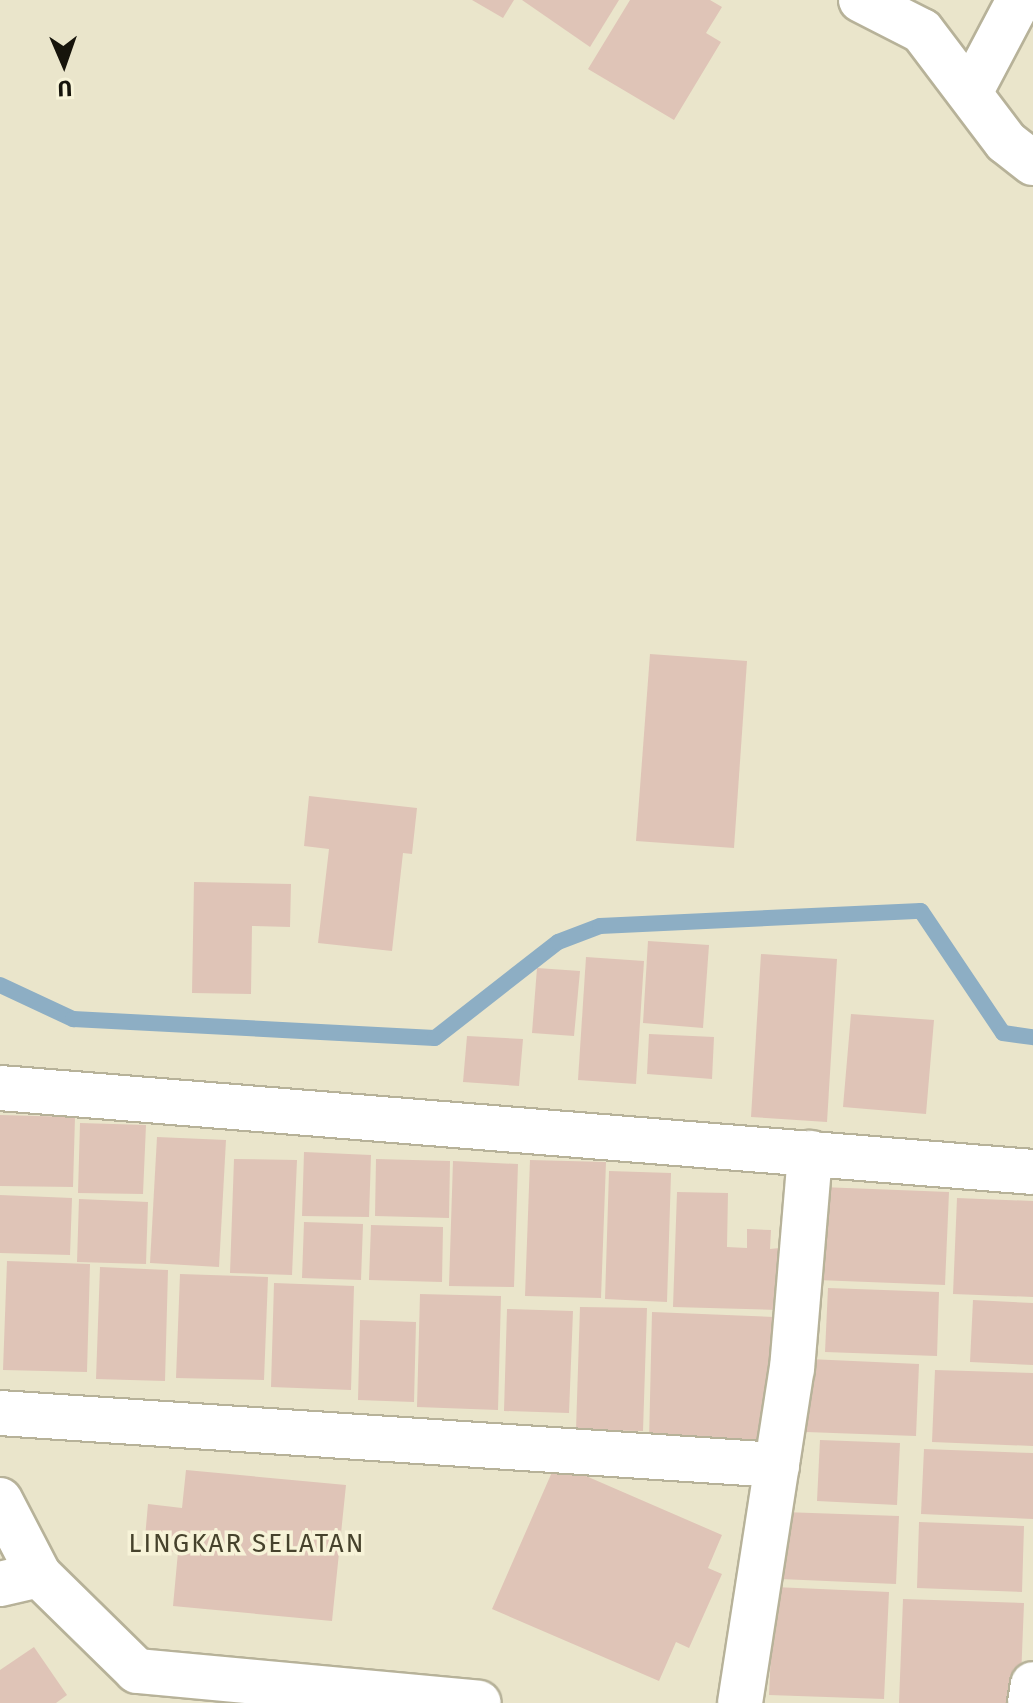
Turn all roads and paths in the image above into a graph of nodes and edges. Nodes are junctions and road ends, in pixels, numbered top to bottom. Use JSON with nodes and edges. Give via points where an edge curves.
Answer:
{"nodes":[{"id":1,"x":861,"y":0,"type":"edge"},
{"id":2,"x":1019,"y":0,"type":"edge"},
{"id":3,"x":972,"y":89,"type":"junction"},
{"id":4,"x":1033,"y":163,"type":"edge"},
{"id":5,"x":0,"y":1088,"type":"edge"},
{"id":6,"x":810,"y":1153,"type":"junction"},
{"id":7,"x":1033,"y":1172,"type":"edge"},
{"id":8,"x":0,"y":1413,"type":"edge"},
{"id":9,"x":777,"y":1465,"type":"junction"},
{"id":10,"x":0,"y":1500,"type":"edge"},
{"id":11,"x":19,"y":1580,"type":"edge"},
{"id":12,"x":1033,"y":1684,"type":"edge"},
{"id":13,"x":479,"y":1703,"type":"edge"},
{"id":14,"x":740,"y":1703,"type":"edge"},
{"id":15,"x":1030,"y":1703,"type":"edge"}],
"edges":[{"from":1,"to":3,"type":"street","via":[[922,31]]},
{"from":2,"to":3,"type":"street"},
{"from":3,"to":4,"type":"street","via":[[1006,142]]},
{"from":5,"to":6,"type":"street"},
{"from":6,"to":7,"type":"street"},
{"from":6,"to":9,"type":"street"},
{"from":8,"to":9,"type":"street"},
{"from":9,"to":14,"type":"street"},
{"from":10,"to":11,"type":"street"},
{"from":11,"to":13,"type":"street","via":[[137,1671]]},
{"from":12,"to":15,"type":"street"}]}
